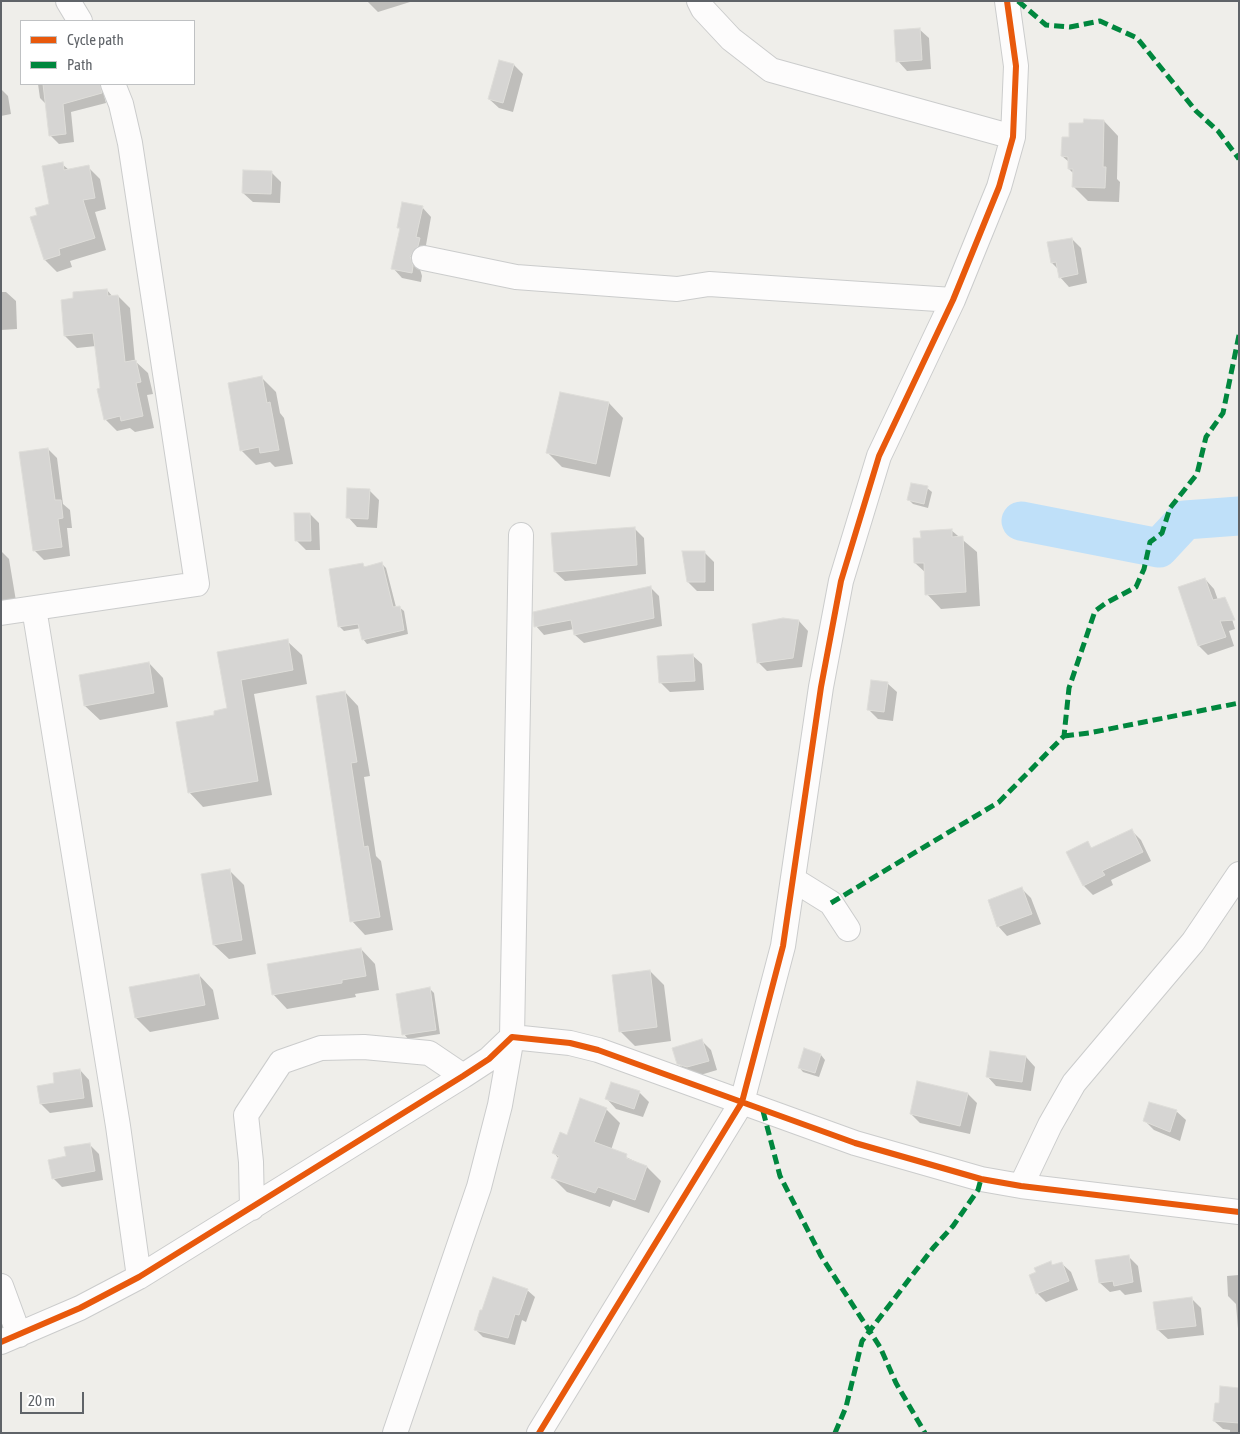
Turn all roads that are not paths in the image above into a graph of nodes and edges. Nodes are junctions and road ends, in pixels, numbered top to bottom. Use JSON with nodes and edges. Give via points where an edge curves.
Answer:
{"nodes":[{"id":1,"x":68,"y":1,"type":"edge"},
{"id":2,"x":699,"y":1,"type":"edge"},
{"id":3,"x":1007,"y":1,"type":"edge"},
{"id":4,"x":79,"y":20,"type":"edge"},
{"id":5,"x":113,"y":85,"type":"edge"},
{"id":6,"x":1013,"y":137,"type":"junction"},
{"id":7,"x":424,"y":258,"type":"dead end"},
{"id":8,"x":953,"y":300,"type":"junction"},
{"id":9,"x":520,"y":534,"type":"dead end"},
{"id":10,"x":34,"y":608,"type":"junction"},
{"id":11,"x":1,"y":613,"type":"edge"},
{"id":12,"x":1239,"y":874,"type":"edge"},
{"id":13,"x":794,"y":880,"type":"junction"},
{"id":14,"x":848,"y":929,"type":"dead end"},
{"id":15,"x":512,"y":1038,"type":"junction"},
{"id":16,"x":463,"y":1076,"type":"junction"},
{"id":17,"x":742,"y":1102,"type":"junction"},
{"id":18,"x":1022,"y":1186,"type":"junction"},
{"id":19,"x":252,"y":1208,"type":"junction"},
{"id":20,"x":1239,"y":1212,"type":"edge"},
{"id":21,"x":139,"y":1277,"type":"junction"},
{"id":22,"x":1,"y":1286,"type":"edge"},
{"id":23,"x":10,"y":1339,"type":"edge"},
{"id":24,"x":395,"y":1433,"type":"edge"},
{"id":25,"x":539,"y":1433,"type":"edge"}],
"edges":[{"from":1,"to":4,"type":"street"},
{"from":2,"to":6,"type":"street","via":[[731,39],[771,70]]},
{"from":3,"to":6,"type":"street","via":[[1016,66]]},
{"from":5,"to":10,"type":"street","via":[[130,143],[197,584]]},
{"from":6,"to":8,"type":"street","via":[[999,187]]},
{"from":7,"to":8,"type":"street","via":[[516,277],[677,289],[709,284]]},
{"from":8,"to":13,"type":"street","via":[[879,456],[841,581],[821,688]]},
{"from":9,"to":15,"type":"street"},
{"from":10,"to":11,"type":"street"},
{"from":10,"to":21,"type":"street","via":[[118,1126]]},
{"from":12,"to":18,"type":"street","via":[[1193,942],[1074,1083]]},
{"from":13,"to":14,"type":"street","via":[[831,904]]},
{"from":13,"to":17,"type":"street","via":[[782,946]]},
{"from":15,"to":16,"type":"street"},
{"from":15,"to":17,"type":"street","via":[[570,1043],[598,1050]]},
{"from":15,"to":24,"type":"street","via":[[500,1106],[479,1187]]},
{"from":16,"to":19,"type":"street"},
{"from":16,"to":19,"type":"street","via":[[429,1053],[364,1047],[321,1048],[282,1062],[246,1115]]},
{"from":17,"to":18,"type":"street","via":[[855,1143],[981,1179]]},
{"from":17,"to":25,"type":"street"},
{"from":18,"to":20,"type":"street"},
{"from":19,"to":21,"type":"street"},
{"from":21,"to":23,"type":"street"},
{"from":22,"to":23,"type":"street"}]}
